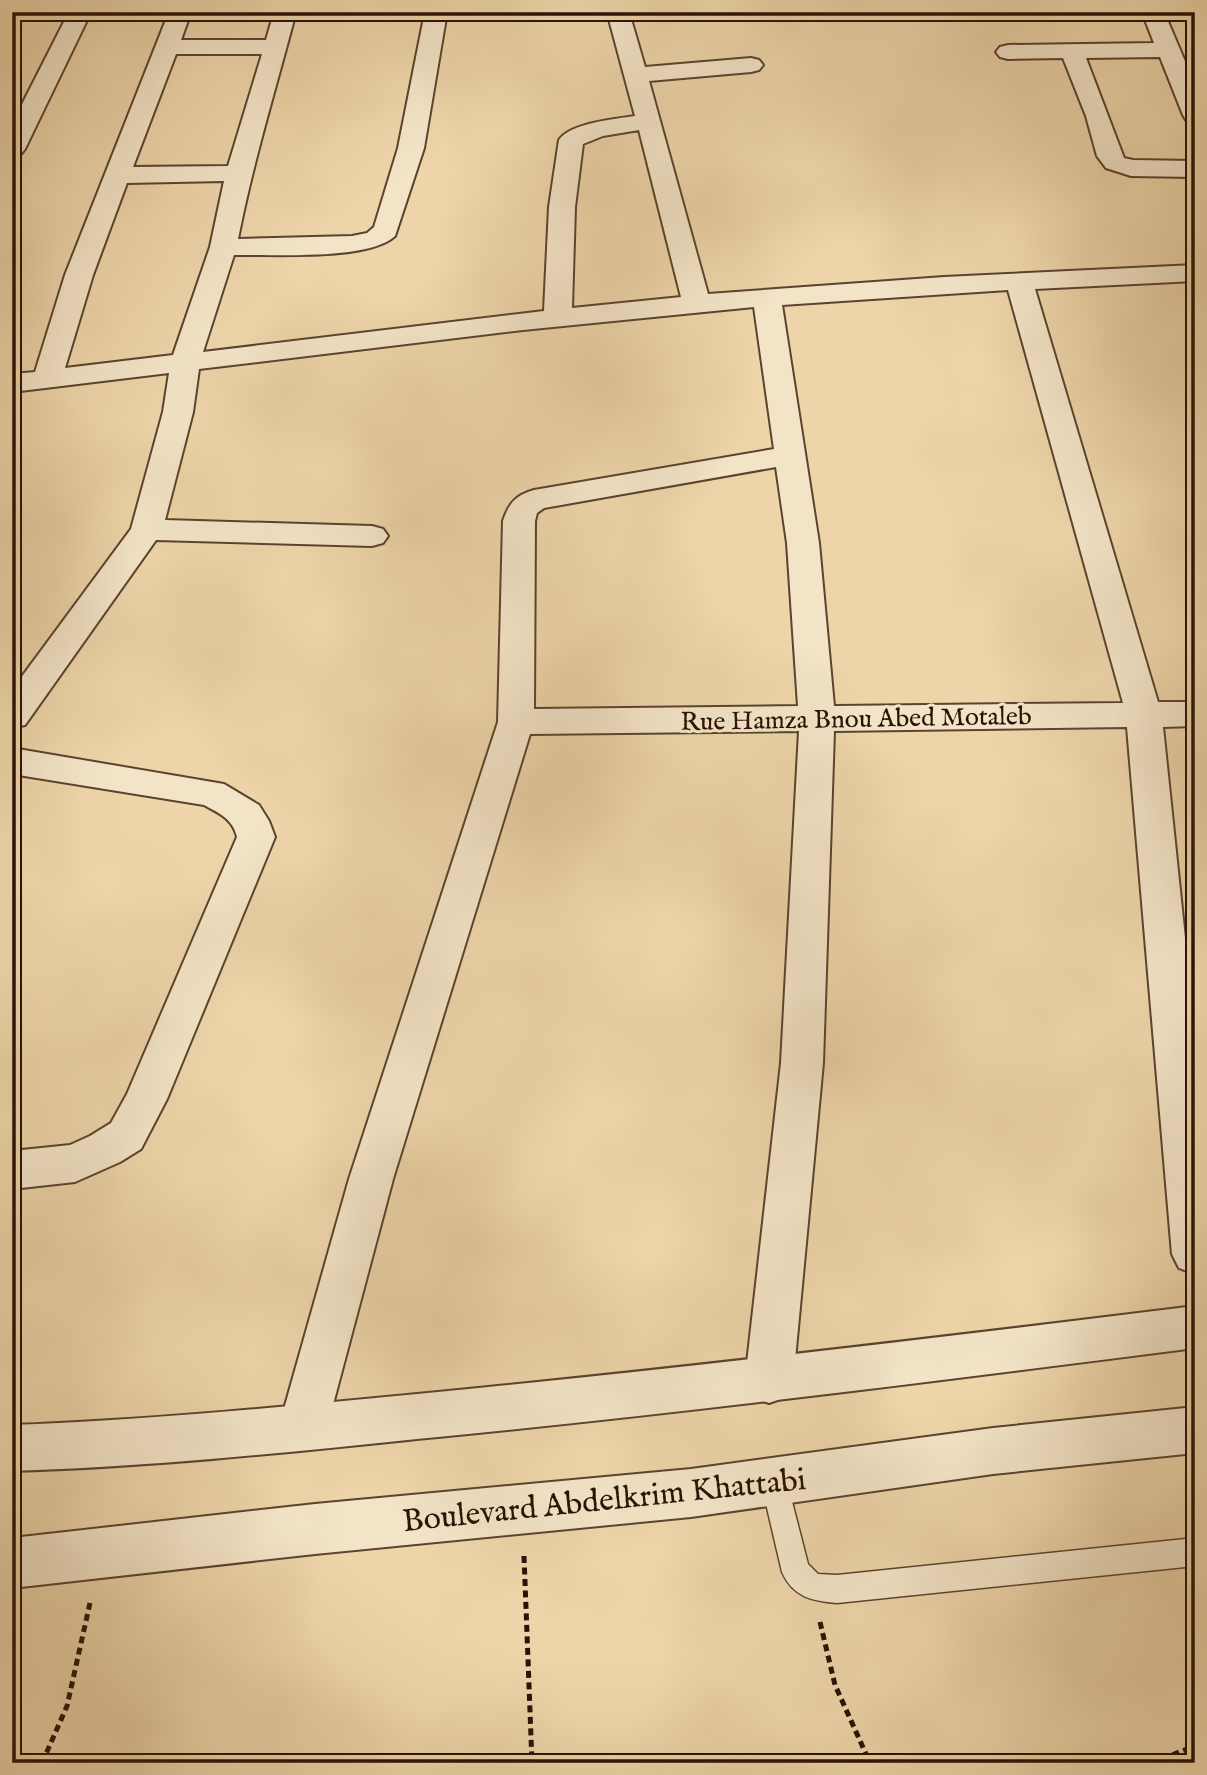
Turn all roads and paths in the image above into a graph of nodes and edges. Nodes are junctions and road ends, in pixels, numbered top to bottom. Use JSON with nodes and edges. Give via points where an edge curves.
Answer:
{"nodes":[{"id":1,"x":80,"y":12,"type":"edge"},
{"id":2,"x":180,"y":12,"type":"edge"},
{"id":3,"x":285,"y":12,"type":"edge"},
{"id":4,"x":436,"y":12,"type":"edge"},
{"id":5,"x":618,"y":12,"type":"edge"},
{"id":6,"x":1153,"y":12,"type":"edge"},
{"id":7,"x":168,"y":47,"type":"junction"},
{"id":8,"x":275,"y":47,"type":"junction"},
{"id":9,"x":1169,"y":50,"type":"junction"},
{"id":10,"x":1008,"y":52,"type":"dead end"},
{"id":11,"x":1072,"y":52,"type":"junction"},
{"id":12,"x":751,"y":65,"type":"dead end"},
{"id":13,"x":635,"y":75,"type":"junction"},
{"id":14,"x":1192,"y":102,"type":"edge"},
{"id":15,"x":648,"y":121,"type":"junction"},
{"id":16,"x":12,"y":149,"type":"edge"},
{"id":17,"x":1195,"y":169,"type":"edge"},
{"id":18,"x":238,"y":173,"type":"junction"},
{"id":19,"x":119,"y":175,"type":"junction"},
{"id":20,"x":223,"y":247,"type":"junction"},
{"id":21,"x":1195,"y":273,"type":"edge"},
{"id":22,"x":1019,"y":281,"type":"junction"},
{"id":23,"x":767,"y":299,"type":"junction"},
{"id":24,"x":697,"y":304,"type":"junction"},
{"id":25,"x":558,"y":318,"type":"junction"},
{"id":26,"x":185,"y":363,"type":"junction"},
{"id":27,"x":47,"y":379,"type":"junction"},
{"id":28,"x":12,"y":383,"type":"edge"},
{"id":29,"x":791,"y":455,"type":"junction"},
{"id":30,"x":147,"y":530,"type":"junction"},
{"id":31,"x":372,"y":536,"type":"dead end"},
{"id":32,"x":1195,"y":714,"type":"edge"},
{"id":33,"x":1144,"y":715,"type":"junction"},
{"id":34,"x":12,"y":716,"type":"edge"},
{"id":35,"x":817,"y":718,"type":"junction"},
{"id":36,"x":516,"y":722,"type":"junction"},
{"id":37,"x":12,"y":761,"type":"edge"},
{"id":38,"x":12,"y":1170,"type":"edge"},
{"id":39,"x":1195,"y":1254,"type":"edge"},
{"id":40,"x":1195,"y":1327,"type":"edge"},
{"id":41,"x":769,"y":1381,"type":"junction"},
{"id":42,"x":303,"y":1427,"type":"junction"},
{"id":43,"x":1195,"y":1430,"type":"edge"},
{"id":44,"x":12,"y":1448,"type":"edge"},
{"id":45,"x":774,"y":1482,"type":"junction"},
{"id":46,"x":522,"y":1509,"type":"junction"},
{"id":47,"x":1195,"y":1552,"type":"edge"},
{"id":48,"x":101,"y":1554,"type":"junction"},
{"id":49,"x":12,"y":1563,"type":"edge"},
{"id":50,"x":812,"y":1587,"type":"junction"},
{"id":51,"x":1195,"y":1746,"type":"edge"},
{"id":52,"x":12,"y":1757,"type":"edge"},
{"id":53,"x":45,"y":1762,"type":"edge"},
{"id":54,"x":532,"y":1763,"type":"edge"},
{"id":55,"x":870,"y":1763,"type":"edge"},
{"id":56,"x":1151,"y":1763,"type":"edge"}],
"edges":[{"from":1,"to":16,"type":"street"},
{"from":2,"to":7,"type":"street"},
{"from":3,"to":8,"type":"street"},
{"from":4,"to":20,"type":"street","via":[[411,148],[386,230],[376,239],[352,244]]},
{"from":5,"to":13,"type":"street"},
{"from":6,"to":9,"type":"street"},
{"from":7,"to":8,"type":"street"},
{"from":7,"to":19,"type":"street"},
{"from":8,"to":18,"type":"street"},
{"from":9,"to":11,"type":"street"},
{"from":9,"to":14,"type":"street"},
{"from":10,"to":11,"type":"street"},
{"from":11,"to":17,"type":"street","via":[[1115,163],[1131,168]]},
{"from":12,"to":13,"type":"street"},
{"from":13,"to":15,"type":"street"},
{"from":15,"to":24,"type":"street"},
{"from":15,"to":25,"type":"street","via":[[571,140]]},
{"from":18,"to":19,"type":"street"},
{"from":18,"to":20,"type":"street"},
{"from":19,"to":27,"type":"street","via":[[79,275]]},
{"from":20,"to":26,"type":"street"},
{"from":21,"to":22,"type":"street"},
{"from":22,"to":23,"type":"street"},
{"from":22,"to":33,"type":"street"},
{"from":23,"to":24,"type":"street"},
{"from":23,"to":29,"type":"street"},
{"from":24,"to":25,"type":"street"},
{"from":25,"to":26,"type":"street"},
{"from":26,"to":27,"type":"street"},
{"from":26,"to":30,"type":"street","via":[[178,412]]},
{"from":27,"to":28,"type":"street"},
{"from":29,"to":35,"type":"street"},
{"from":29,"to":36,"type":"street","via":[[594,488],[526,505],[519,521]]},
{"from":30,"to":31,"type":"street"},
{"from":30,"to":34,"type":"street"},
{"from":32,"to":33,"type":"street","name":"Rue Hamza Bnou Abed Motaleb"},
{"from":33,"to":35,"type":"street","name":"Rue Hamza Bnou Abed Motaleb"},
{"from":33,"to":39,"type":"street"},
{"from":35,"to":36,"type":"street","name":"Rue Hamza Bnou Abed Motaleb"},
{"from":35,"to":41,"type":"street","via":[[802,1063]]},
{"from":36,"to":42,"type":"street","via":[[371,1179]]},
{"from":37,"to":38,"type":"street","via":[[211,793],[250,817],[256,837],[126,1136],[75,1163]]},
{"from":40,"to":41,"type":"street"},
{"from":41,"to":42,"type":"street"},
{"from":42,"to":44,"type":"street","via":[[93,1446]]},
{"from":43,"to":45,"type":"street","name":"Boulevard Abdelkrim Khattabi","via":[[993,1451]]},
{"from":45,"to":46,"type":"street","name":"Boulevard Abdelkrim Khattabi"},
{"from":45,"to":50,"type":"lane","via":[[796,1572]]},
{"from":46,"to":48,"type":"street","name":"Boulevard Abdelkrim Khattabi"},
{"from":46,"to":54,"type":"path"},
{"from":47,"to":50,"type":"lane","via":[[837,1589]]},
{"from":48,"to":49,"type":"street","name":"Boulevard Abdelkrim Khattabi"},
{"from":48,"to":53,"type":"path","via":[[75,1675]]},
{"from":50,"to":55,"type":"path","via":[[835,1685]]},
{"from":51,"to":56,"type":"path"},
{"from":52,"to":53,"type":"path"}]}
